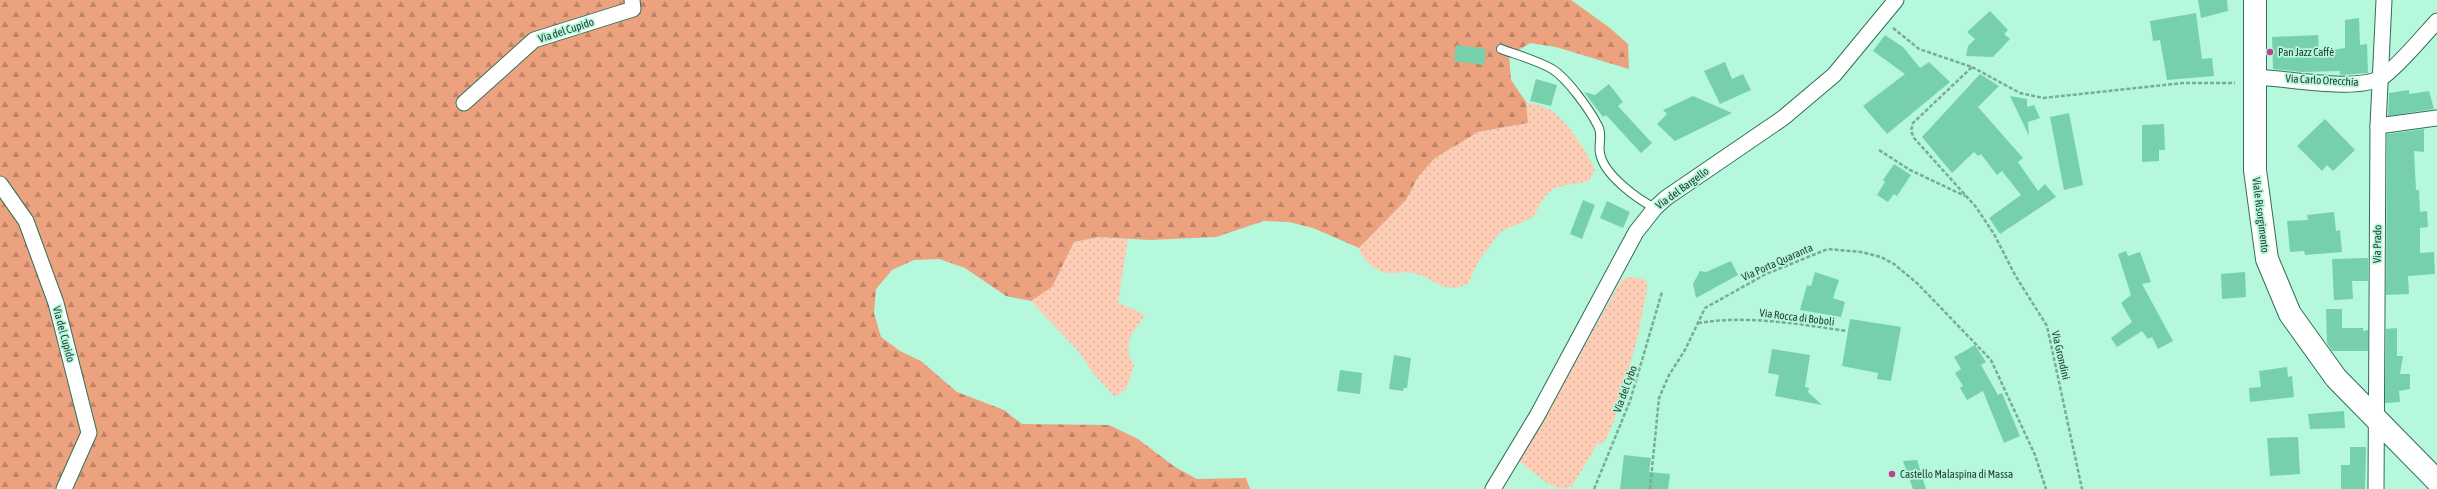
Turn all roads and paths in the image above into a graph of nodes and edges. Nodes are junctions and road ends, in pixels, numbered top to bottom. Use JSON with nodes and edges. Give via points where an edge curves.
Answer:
{"nodes":[{"id":1,"x":632,"y":0,"type":"edge"},
{"id":2,"x":1896,"y":0,"type":"edge"},
{"id":3,"x":2255,"y":0,"type":"edge"},
{"id":4,"x":2384,"y":0,"type":"edge"},
{"id":5,"x":1881,"y":19,"type":"junction"},
{"id":6,"x":2437,"y":21,"type":"edge"},
{"id":7,"x":1501,"y":49,"type":"dead end"},
{"id":8,"x":1972,"y":67,"type":"junction"},
{"id":9,"x":2255,"y":73,"type":"junction"},
{"id":10,"x":2381,"y":78,"type":"junction"},
{"id":11,"x":464,"y":104,"type":"dead end"},
{"id":12,"x":2437,"y":118,"type":"edge"},
{"id":13,"x":2378,"y":126,"type":"junction"},
{"id":14,"x":1879,"y":150,"type":"dead end"},
{"id":15,"x":0,"y":184,"type":"edge"},
{"id":16,"x":1967,"y":197,"type":"junction"},
{"id":17,"x":1655,"y":208,"type":"junction"},
{"id":18,"x":1662,"y":292,"type":"dead end"},
{"id":19,"x":1698,"y":324,"type":"junction"},
{"id":20,"x":1847,"y":331,"type":"dead end"},
{"id":21,"x":2376,"y":418,"type":"junction"},
{"id":22,"x":2437,"y":481,"type":"edge"},
{"id":23,"x":64,"y":489,"type":"edge"},
{"id":24,"x":1493,"y":489,"type":"edge"},
{"id":25,"x":1594,"y":489,"type":"edge"},
{"id":26,"x":1650,"y":489,"type":"edge"},
{"id":27,"x":2046,"y":489,"type":"edge"},
{"id":28,"x":2082,"y":489,"type":"edge"},
{"id":29,"x":2376,"y":489,"type":"edge"}],
"edges":[{"from":1,"to":11,"type":"street","name":"Via del Cupido","via":[[633,9],[534,40]]},
{"from":2,"to":5,"type":"street","name":"Via del Bargello"},
{"from":3,"to":9,"type":"main road","name":"Viale Risorgimento"},
{"from":4,"to":10,"type":"street","name":"Via Prado"},
{"from":5,"to":8,"type":"path","via":[[1919,49]]},
{"from":5,"to":17,"type":"street","name":"Via del Bargello","via":[[1834,75],[1783,118]]},
{"from":6,"to":10,"type":"street"},
{"from":7,"to":17,"type":"lane","via":[[1553,69],[1568,84],[1599,127],[1599,152],[1602,161],[1616,179],[1638,199]]},
{"from":8,"to":9,"type":"path","via":[[2020,92],[2043,98],[2183,83],[2239,83],[2241,70]]},
{"from":8,"to":16,"type":"path","name":"Via Grondini","via":[[1913,123],[1911,131],[1914,138]]},
{"from":9,"to":10,"type":"street","name":"Via Carlo Orecchia","via":[[2342,84],[2363,83]]},
{"from":9,"to":21,"type":"main road","name":"Viale Risorgimento","via":[[2255,170],[2267,259],[2290,314],[2336,378]]},
{"from":10,"to":13,"type":"street","name":"Via Prado"},
{"from":12,"to":13,"type":"street"},
{"from":13,"to":21,"type":"street","name":"Via Prado"},
{"from":14,"to":16,"type":"path","name":"Via Grondini","via":[[1910,170]]},
{"from":15,"to":23,"type":"street","name":"Via del Cupido","via":[[26,222],[56,303],[89,433]]},
{"from":16,"to":28,"type":"path","name":"Via Grondini","via":[[1994,234],[2015,275],[2047,326]]},
{"from":17,"to":24,"type":"street","name":"Via del Bargello","via":[[1636,232],[1544,402]]},
{"from":18,"to":25,"type":"path","name":"Via del Cybo","via":[[1630,401]]},
{"from":19,"to":20,"type":"path","name":"Via Rocca di Boboli","via":[[1730,319],[1772,320]]},
{"from":19,"to":26,"type":"path","name":"Via Porta Quaranta","via":[[1659,398]]},
{"from":19,"to":27,"type":"path","name":"Via Porta Quaranta","via":[[1705,308],[1732,292],[1766,274],[1828,249],[1880,256],[1918,284],[1991,360],[2035,455]]},
{"from":21,"to":22,"type":"main road","name":"Viale Risorgimento"},
{"from":21,"to":29,"type":"street","name":"Via Prado"}]}
